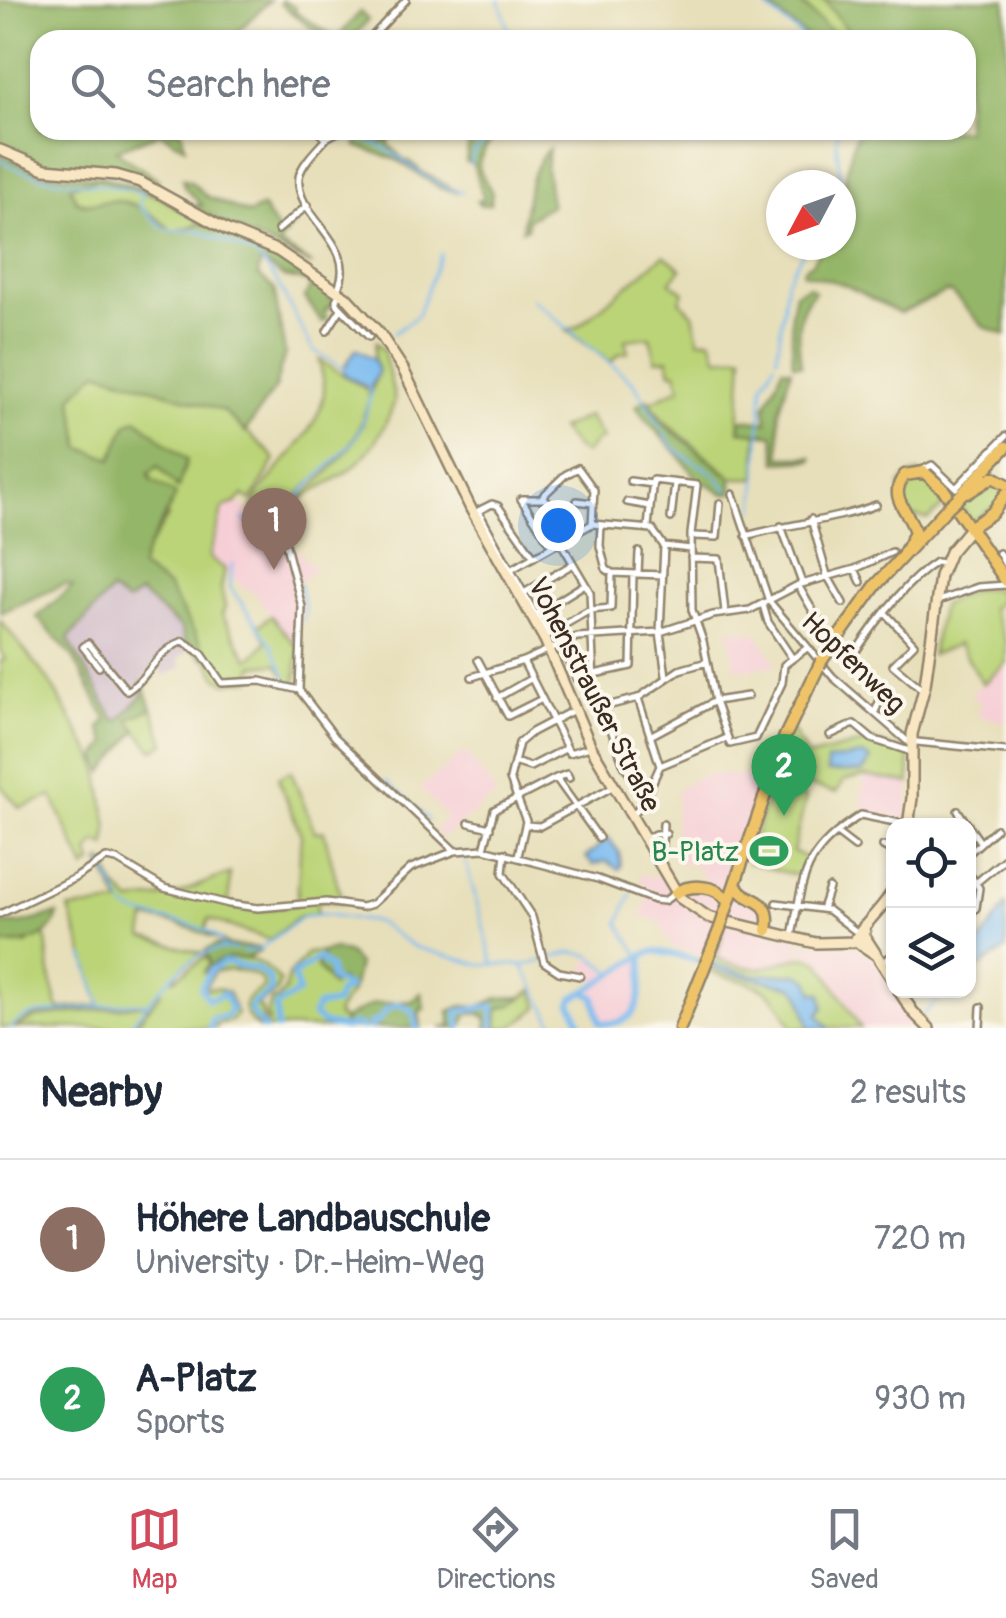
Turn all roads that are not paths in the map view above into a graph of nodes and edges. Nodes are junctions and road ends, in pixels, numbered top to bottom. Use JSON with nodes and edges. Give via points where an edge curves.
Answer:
{"nodes":[{"id":1,"x":406,"y":0,"type":"edge"},
{"id":2,"x":378,"y":30,"type":"edge"},
{"id":3,"x":320,"y":140,"type":"edge"},
{"id":4,"x":0,"y":150,"type":"edge"},
{"id":5,"x":308,"y":205,"type":"junction"},
{"id":6,"x":278,"y":230,"type":"dead end"},
{"id":7,"x":338,"y":291,"type":"junction"},
{"id":8,"x":341,"y":310,"type":"junction"},
{"id":9,"x":327,"y":331,"type":"dead end"},
{"id":10,"x":369,"y":337,"type":"dead end"},
{"id":11,"x":1006,"y":436,"type":"edge"},
{"id":12,"x":1006,"y":447,"type":"edge"},
{"id":13,"x":924,"y":472,"type":"junction"},
{"id":14,"x":630,"y":481,"type":"dead end"},
{"id":15,"x":674,"y":483,"type":"junction"},
{"id":16,"x":652,"y":484,"type":"junction"},
{"id":17,"x":1006,"y":484,"type":"edge"},
{"id":18,"x":733,"y":494,"type":"dead end"},
{"id":19,"x":1006,"y":494,"type":"edge"},
{"id":20,"x":542,"y":497,"type":"junction"},
{"id":21,"x":958,"y":497,"type":"junction"},
{"id":22,"x":578,"y":501,"type":"dead end"},
{"id":23,"x":627,"y":502,"type":"dead end"},
{"id":24,"x":1006,"y":502,"type":"edge"},
{"id":25,"x":592,"y":503,"type":"junction"},
{"id":26,"x":720,"y":503,"type":"dead end"},
{"id":27,"x":876,"y":505,"type":"dead end"},
{"id":28,"x":650,"y":506,"type":"junction"},
{"id":29,"x":947,"y":509,"type":"junction"},
{"id":30,"x":904,"y":511,"type":"junction"},
{"id":31,"x":671,"y":518,"type":"dead end"},
{"id":32,"x":811,"y":520,"type":"junction"},
{"id":33,"x":592,"y":524,"type":"junction"},
{"id":34,"x":602,"y":526,"type":"junction"},
{"id":35,"x":781,"y":526,"type":"junction"},
{"id":36,"x":648,"y":527,"type":"junction"},
{"id":37,"x":973,"y":529,"type":"junction"},
{"id":38,"x":571,"y":535,"type":"junction"},
{"id":39,"x":693,"y":536,"type":"junction"},
{"id":40,"x":746,"y":536,"type":"junction"},
{"id":41,"x":284,"y":538,"type":"dead end"},
{"id":42,"x":560,"y":541,"type":"junction"},
{"id":43,"x":552,"y":546,"type":"junction"},
{"id":44,"x":664,"y":546,"type":"junction"},
{"id":45,"x":691,"y":549,"type":"junction"},
{"id":46,"x":638,"y":552,"type":"dead end"},
{"id":47,"x":898,"y":553,"type":"junction"},
{"id":48,"x":998,"y":553,"type":"dead end"},
{"id":49,"x":534,"y":557,"type":"junction"},
{"id":50,"x":691,"y":558,"type":"junction"},
{"id":51,"x":944,"y":563,"type":"junction"},
{"id":52,"x":573,"y":564,"type":"junction"},
{"id":53,"x":1006,"y":566,"type":"edge"},
{"id":54,"x":855,"y":568,"type":"junction"},
{"id":55,"x":510,"y":571,"type":"junction"},
{"id":56,"x":612,"y":573,"type":"junction"},
{"id":57,"x":636,"y":574,"type":"junction"},
{"id":58,"x":827,"y":575,"type":"junction"},
{"id":59,"x":663,"y":576,"type":"junction"},
{"id":60,"x":860,"y":582,"type":"dead end"},
{"id":61,"x":586,"y":584,"type":"junction"},
{"id":62,"x":800,"y":584,"type":"junction"},
{"id":63,"x":1005,"y":584,"type":"edge"},
{"id":64,"x":524,"y":594,"type":"junction"},
{"id":65,"x":938,"y":601,"type":"junction"},
{"id":66,"x":843,"y":602,"type":"dead end"},
{"id":67,"x":766,"y":603,"type":"junction"},
{"id":68,"x":590,"y":610,"type":"junction"},
{"id":69,"x":726,"y":612,"type":"junction"},
{"id":70,"x":536,"y":614,"type":"junction"},
{"id":71,"x":886,"y":614,"type":"junction"},
{"id":72,"x":695,"y":622,"type":"junction"},
{"id":73,"x":821,"y":625,"type":"dead end"},
{"id":74,"x":660,"y":632,"type":"junction"},
{"id":75,"x":590,"y":634,"type":"junction"},
{"id":76,"x":631,"y":634,"type":"junction"},
{"id":77,"x":562,"y":643,"type":"junction"},
{"id":78,"x":806,"y":648,"type":"junction"},
{"id":79,"x":549,"y":649,"type":"junction"},
{"id":80,"x":792,"y":658,"type":"junction"},
{"id":81,"x":478,"y":660,"type":"dead end"},
{"id":82,"x":523,"y":661,"type":"junction"},
{"id":83,"x":708,"y":662,"type":"junction"},
{"id":84,"x":99,"y":667,"type":"dead end"},
{"id":85,"x":484,"y":674,"type":"junction"},
{"id":86,"x":592,"y":675,"type":"junction"},
{"id":87,"x":666,"y":676,"type":"junction"},
{"id":88,"x":472,"y":677,"type":"dead end"},
{"id":89,"x":532,"y":678,"type":"junction"},
{"id":90,"x":299,"y":690,"type":"junction"},
{"id":91,"x":924,"y":690,"type":"junction"},
{"id":92,"x":748,"y":696,"type":"dead end"},
{"id":93,"x":497,"y":698,"type":"junction"},
{"id":94,"x":638,"y":698,"type":"junction"},
{"id":95,"x":540,"y":700,"type":"junction"},
{"id":96,"x":716,"y":701,"type":"junction"},
{"id":97,"x":602,"y":707,"type":"junction"},
{"id":98,"x":574,"y":710,"type":"junction"},
{"id":99,"x":875,"y":712,"type":"junction"},
{"id":100,"x":552,"y":722,"type":"junction"},
{"id":101,"x":830,"y":735,"type":"dead end"},
{"id":102,"x":650,"y":736,"type":"junction"},
{"id":103,"x":727,"y":738,"type":"junction"},
{"id":104,"x":591,"y":746,"type":"junction"},
{"id":105,"x":912,"y":747,"type":"junction"},
{"id":106,"x":566,"y":748,"type":"junction"},
{"id":107,"x":1006,"y":751,"type":"edge"},
{"id":108,"x":514,"y":762,"type":"junction"},
{"id":109,"x":660,"y":766,"type":"junction"},
{"id":110,"x":568,"y":774,"type":"dead end"},
{"id":111,"x":556,"y":778,"type":"junction"},
{"id":112,"x":612,"y":787,"type":"junction"},
{"id":113,"x":517,"y":798,"type":"junction"},
{"id":114,"x":644,"y":799,"type":"junction"},
{"id":115,"x":576,"y":806,"type":"junction"},
{"id":116,"x":958,"y":811,"type":"dead end"},
{"id":117,"x":630,"y":817,"type":"junction"},
{"id":118,"x":911,"y":818,"type":"edge"},
{"id":119,"x":886,"y":820,"type":"edge"},
{"id":120,"x":469,"y":824,"type":"dead end"},
{"id":121,"x":663,"y":824,"type":"dead end"},
{"id":122,"x":526,"y":825,"type":"junction"},
{"id":123,"x":490,"y":828,"type":"junction"},
{"id":124,"x":996,"y":830,"type":"dead end"},
{"id":125,"x":664,"y":834,"type":"junction"},
{"id":126,"x":838,"y":834,"type":"junction"},
{"id":127,"x":599,"y":838,"type":"dead end"},
{"id":128,"x":644,"y":840,"type":"junction"},
{"id":129,"x":980,"y":842,"type":"junction"},
{"id":130,"x":662,"y":845,"type":"dead end"},
{"id":131,"x":883,"y":846,"type":"dead end"},
{"id":132,"x":976,"y":846,"type":"edge"},
{"id":133,"x":855,"y":847,"type":"dead end"},
{"id":134,"x":886,"y":848,"type":"edge"},
{"id":135,"x":484,"y":849,"type":"junction"},
{"id":136,"x":455,"y":851,"type":"junction"},
{"id":137,"x":505,"y":853,"type":"junction"},
{"id":138,"x":518,"y":856,"type":"junction"},
{"id":139,"x":1006,"y":858,"type":"edge"},
{"id":140,"x":977,"y":882,"type":"joint"},
{"id":141,"x":734,"y":883,"type":"junction"},
{"id":142,"x":829,"y":888,"type":"dead end"},
{"id":143,"x":720,"y":892,"type":"junction"},
{"id":144,"x":676,"y":894,"type":"junction"},
{"id":145,"x":743,"y":894,"type":"junction"},
{"id":146,"x":776,"y":902,"type":"dead end"},
{"id":147,"x":798,"y":905,"type":"junction"},
{"id":148,"x":886,"y":907,"type":"edge"},
{"id":149,"x":975,"y":908,"type":"edge"},
{"id":150,"x":822,"y":909,"type":"junction"},
{"id":151,"x":0,"y":914,"type":"edge"},
{"id":152,"x":722,"y":916,"type":"junction"},
{"id":153,"x":767,"y":930,"type":"junction"},
{"id":154,"x":792,"y":936,"type":"junction"},
{"id":155,"x":860,"y":936,"type":"junction"},
{"id":156,"x":886,"y":956,"type":"edge"},
{"id":157,"x":878,"y":959,"type":"junction"},
{"id":158,"x":886,"y":970,"type":"edge"},
{"id":159,"x":580,"y":976,"type":"dead end"},
{"id":160,"x":903,"y":998,"type":"edge"},
{"id":161,"x":981,"y":1007,"type":"dead end"},
{"id":162,"x":680,"y":1028,"type":"edge"},
{"id":163,"x":930,"y":1028,"type":"edge"},
{"id":164,"x":980,"y":1028,"type":"edge"}],
"edges":[{"from":1,"to":2,"type":"street"},
{"from":3,"to":5,"type":"street","via":[[299,177]]},
{"from":4,"to":7,"type":"main road","name":"Vohenstraußer Straße","via":[[45,169],[140,182],[278,252]]},
{"from":5,"to":6,"type":"street"},
{"from":5,"to":7,"type":"street","via":[[338,247]]},
{"from":7,"to":8,"type":"street"},
{"from":7,"to":55,"type":"main road","name":"Vohenstraußer Straße","via":[[403,369],[463,494]]},
{"from":8,"to":9,"type":"street"},
{"from":8,"to":10,"type":"street"},
{"from":11,"to":13,"type":"street","via":[[956,488],[932,465]]},
{"from":12,"to":21,"type":"main road"},
{"from":13,"to":30,"type":"main road","via":[[900,480],[896,495]]},
{"from":13,"to":37,"type":"main road"},
{"from":14,"to":16,"type":"street"},
{"from":15,"to":16,"type":"street"},
{"from":15,"to":31,"type":"street"},
{"from":15,"to":39,"type":"street","via":[[697,486]]},
{"from":16,"to":28,"type":"street"},
{"from":17,"to":21,"type":"main road","via":[[993,477]]},
{"from":18,"to":40,"type":"street","name":"Hopfenweg"},
{"from":19,"to":37,"type":"main road"},
{"from":20,"to":25,"type":"street","via":[[576,468],[594,490]]},
{"from":20,"to":38,"type":"street"},
{"from":20,"to":43,"type":"street","via":[[521,499]]},
{"from":21,"to":29,"type":"main road","bridge":true},
{"from":22,"to":25,"type":"street"},
{"from":23,"to":28,"type":"street"},
{"from":24,"to":37,"type":"main road"},
{"from":25,"to":33,"type":"street"},
{"from":26,"to":39,"type":"street","via":[[716,538]]},
{"from":27,"to":32,"type":"street"},
{"from":28,"to":36,"type":"street"},
{"from":29,"to":30,"type":"main road","via":[[924,521]]},
{"from":29,"to":47,"type":"main road"},
{"from":30,"to":47,"type":"main road","via":[[915,533]]},
{"from":32,"to":35,"type":"street"},
{"from":32,"to":58,"type":"street"},
{"from":33,"to":34,"type":"street"},
{"from":33,"to":38,"type":"street"},
{"from":34,"to":36,"type":"street"},
{"from":34,"to":56,"type":"street","via":[[603,565]]},
{"from":35,"to":40,"type":"street"},
{"from":35,"to":62,"type":"street"},
{"from":36,"to":44,"type":"street"},
{"from":37,"to":51,"type":"main road"},
{"from":37,"to":63,"type":"main road"},
{"from":38,"to":42,"type":"street"},
{"from":39,"to":45,"type":"street"},
{"from":40,"to":67,"type":"street","name":"Hopfenweg"},
{"from":41,"to":90,"type":"street","via":[[302,607]]},
{"from":42,"to":43,"type":"street"},
{"from":42,"to":52,"type":"street"},
{"from":43,"to":49,"type":"street"},
{"from":44,"to":45,"type":"street"},
{"from":44,"to":59,"type":"street"},
{"from":45,"to":50,"type":"street"},
{"from":46,"to":57,"type":"street"},
{"from":47,"to":54,"type":"street"},
{"from":47,"to":141,"type":"main road","via":[[821,663],[785,736]]},
{"from":48,"to":53,"type":"street"},
{"from":49,"to":55,"type":"street"},
{"from":49,"to":55,"type":"street","name":"Vohenstraußer Straße","via":[[498,506],[478,511]]},
{"from":50,"to":69,"type":"street","via":[[719,558]]},
{"from":50,"to":72,"type":"street"},
{"from":51,"to":65,"type":"main road"},
{"from":51,"to":71,"type":"street","via":[[930,565]]},
{"from":52,"to":61,"type":"street"},
{"from":52,"to":64,"type":"street"},
{"from":54,"to":58,"type":"street"},
{"from":54,"to":60,"type":"street"},
{"from":55,"to":64,"type":"street","name":"Vohenstraußer Straße"},
{"from":55,"to":79,"type":"main road","name":"Vohenstraußer Straße"},
{"from":56,"to":57,"type":"street"},
{"from":56,"to":68,"type":"street","via":[[611,608]]},
{"from":57,"to":59,"type":"street"},
{"from":57,"to":76,"type":"street"},
{"from":58,"to":62,"type":"street"},
{"from":58,"to":66,"type":"street"},
{"from":59,"to":74,"type":"street"},
{"from":61,"to":68,"type":"street"},
{"from":61,"to":70,"type":"street"},
{"from":62,"to":67,"type":"street"},
{"from":62,"to":73,"type":"street"},
{"from":63,"to":65,"type":"street"},
{"from":64,"to":70,"type":"street","name":"Vohenstraußer Straße"},
{"from":65,"to":91,"type":"main road"},
{"from":67,"to":69,"type":"street"},
{"from":67,"to":78,"type":"street","name":"Hopfenweg"},
{"from":67,"to":80,"type":"street","via":[[768,622]]},
{"from":68,"to":70,"type":"street","name":"Vohenstraußer Straße","via":[[547,635]]},
{"from":68,"to":75,"type":"street"},
{"from":69,"to":72,"type":"street"},
{"from":71,"to":91,"type":"street","via":[[914,644],[893,664]]},
{"from":71,"to":99,"type":"street","via":[[852,657],[882,694]]},
{"from":72,"to":74,"type":"street"},
{"from":72,"to":83,"type":"street"},
{"from":74,"to":76,"type":"street"},
{"from":74,"to":87,"type":"street"},
{"from":75,"to":76,"type":"street"},
{"from":75,"to":77,"type":"street"},
{"from":75,"to":86,"type":"street"},
{"from":76,"to":86,"type":"street","via":[[631,666]]},
{"from":77,"to":79,"type":"street"},
{"from":77,"to":86,"type":"street","via":[[576,678]]},
{"from":78,"to":80,"type":"street"},
{"from":78,"to":99,"type":"street","name":"Hopfenweg"},
{"from":79,"to":82,"type":"street"},
{"from":79,"to":98,"type":"main road","name":"Vohenstraußer Straße"},
{"from":80,"to":103,"type":"street","via":[[756,738],[730,744]]},
{"from":81,"to":85,"type":"street"},
{"from":82,"to":85,"type":"street"},
{"from":82,"to":89,"type":"street"},
{"from":83,"to":87,"type":"street"},
{"from":83,"to":96,"type":"street"},
{"from":84,"to":90,"type":"street","via":[[84,647],[88,643],[127,691],[155,659],[184,641],[222,683],[261,681]]},
{"from":85,"to":88,"type":"street"},
{"from":85,"to":93,"type":"street"},
{"from":86,"to":97,"type":"street"},
{"from":87,"to":94,"type":"street"},
{"from":89,"to":93,"type":"street"},
{"from":89,"to":95,"type":"street"},
{"from":90,"to":136,"type":"street","via":[[335,737]]},
{"from":91,"to":105,"type":"main road"},
{"from":92,"to":96,"type":"street"},
{"from":93,"to":95,"type":"street","via":[[510,716]]},
{"from":94,"to":97,"type":"street"},
{"from":94,"to":102,"type":"street"},
{"from":95,"to":100,"type":"street"},
{"from":96,"to":102,"type":"street"},
{"from":96,"to":103,"type":"street"},
{"from":97,"to":114,"type":"street"},
{"from":98,"to":100,"type":"street"},
{"from":98,"to":104,"type":"main road","name":"Vohenstraußer Straße"},
{"from":99,"to":105,"type":"street","name":"Hopfenweg"},
{"from":100,"to":106,"type":"street"},
{"from":100,"to":108,"type":"street","via":[[523,738]]},
{"from":101,"to":105,"type":"street","via":[[854,724],[872,740]]},
{"from":102,"to":109,"type":"street"},
{"from":103,"to":109,"type":"street"},
{"from":104,"to":106,"type":"street"},
{"from":104,"to":112,"type":"main road","name":"Vohenstraußer Straße"},
{"from":105,"to":107,"type":"street"},
{"from":105,"to":118,"type":"main road"},
{"from":106,"to":108,"type":"street","via":[[530,767]]},
{"from":108,"to":113,"type":"street","via":[[510,779]]},
{"from":109,"to":114,"type":"street"},
{"from":110,"to":111,"type":"street"},
{"from":111,"to":113,"type":"street"},
{"from":111,"to":115,"type":"street"},
{"from":112,"to":115,"type":"street"},
{"from":112,"to":117,"type":"main road","name":"Vohenstraußer Straße"},
{"from":113,"to":122,"type":"street"},
{"from":113,"to":123,"type":"street","via":[[494,810]]},
{"from":114,"to":117,"type":"street"},
{"from":115,"to":122,"type":"street","via":[[535,828]]},
{"from":115,"to":127,"type":"street"},
{"from":116,"to":129,"type":"street"},
{"from":117,"to":128,"type":"main road","name":"Vohenstraußer Straße"},
{"from":119,"to":126,"type":"street","via":[[861,815]]},
{"from":120,"to":123,"type":"street"},
{"from":121,"to":125,"type":"street","name":"Vohenstraußer Straße"},
{"from":122,"to":138,"type":"street"},
{"from":123,"to":135,"type":"street"},
{"from":124,"to":129,"type":"street"},
{"from":125,"to":128,"type":"street","name":"Vohenstraußer Straße"},
{"from":125,"to":130,"type":"street","name":"Vohenstraußer Straße"},
{"from":126,"to":133,"type":"street"},
{"from":126,"to":147,"type":"street","via":[[810,858]]},
{"from":128,"to":144,"type":"main road","name":"Vohenstraußer Straße"},
{"from":129,"to":132,"type":"street"},
{"from":131,"to":134,"type":"street"},
{"from":135,"to":136,"type":"street"},
{"from":135,"to":137,"type":"street"},
{"from":136,"to":151,"type":"street","via":[[411,868],[362,908],[229,904],[164,888],[106,858]]},
{"from":137,"to":138,"type":"street"},
{"from":137,"to":159,"type":"street","via":[[503,873],[532,917],[543,960],[558,972]]},
{"from":138,"to":144,"type":"street","via":[[654,900]]},
{"from":139,"to":140,"type":"street"},
{"from":140,"to":149,"type":"street"},
{"from":141,"to":143,"type":"main road"},
{"from":141,"to":145,"type":"main road"},
{"from":141,"to":152,"type":"main road"},
{"from":142,"to":150,"type":"street"},
{"from":143,"to":144,"type":"main road","via":[[692,886]]},
{"from":143,"to":152,"type":"main road"},
{"from":144,"to":152,"type":"main road","name":"Vohenstraußer Straße","via":[[691,908]]},
{"from":145,"to":152,"type":"main road"},
{"from":145,"to":153,"type":"main road","via":[[764,906]]},
{"from":146,"to":147,"type":"street"},
{"from":147,"to":150,"type":"street"},
{"from":147,"to":154,"type":"street"},
{"from":148,"to":155,"type":"main road"},
{"from":150,"to":155,"type":"street"},
{"from":152,"to":153,"type":"main road","name":"Vohenstraußer Straße"},
{"from":152,"to":162,"type":"main road"},
{"from":153,"to":154,"type":"main road","name":"Vohenstraußer Straße"},
{"from":154,"to":155,"type":"main road","name":"Vohenstraußer Straße","via":[[816,943]]},
{"from":155,"to":157,"type":"main road"},
{"from":156,"to":157,"type":"street"},
{"from":157,"to":158,"type":"main road"},
{"from":160,"to":163,"type":"main road"},
{"from":161,"to":164,"type":"street"}]}
